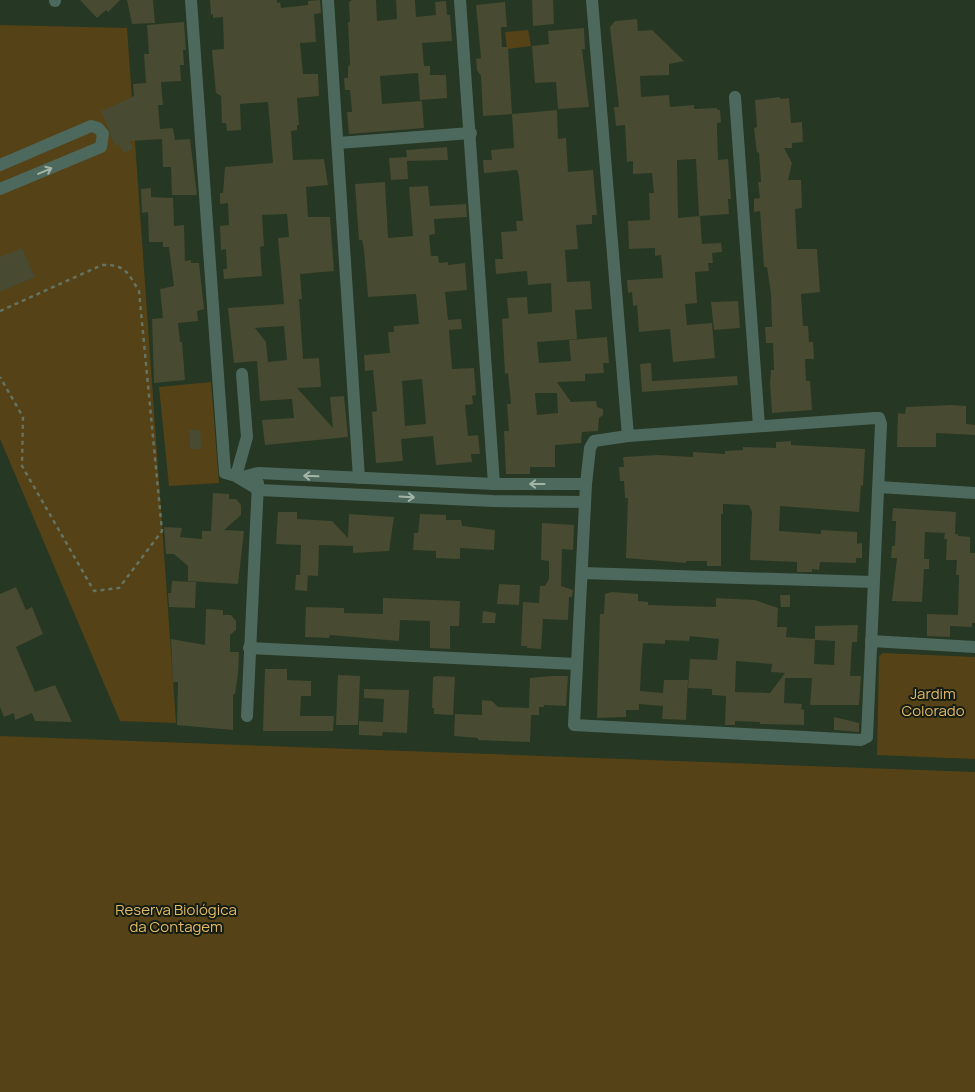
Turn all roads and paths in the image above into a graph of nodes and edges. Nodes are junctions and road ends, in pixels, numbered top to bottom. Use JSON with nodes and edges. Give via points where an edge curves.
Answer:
{"nodes":[{"id":1,"x":191,"y":0,"type":"edge"},
{"id":2,"x":328,"y":0,"type":"edge"},
{"id":3,"x":460,"y":0,"type":"edge"},
{"id":4,"x":592,"y":0,"type":"edge"},
{"id":5,"x":735,"y":97,"type":"dead end"},
{"id":6,"x":471,"y":133,"type":"junction"},
{"id":7,"x":338,"y":143,"type":"junction"},
{"id":8,"x":0,"y":165,"type":"edge"},
{"id":9,"x":0,"y":189,"type":"edge"},
{"id":10,"x":0,"y":311,"type":"edge"},
{"id":11,"x":242,"y":374,"type":"dead end"},
{"id":12,"x":0,"y":377,"type":"edge"},
{"id":13,"x":759,"y":426,"type":"junction"},
{"id":14,"x":628,"y":436,"type":"junction"},
{"id":15,"x":258,"y":473,"type":"junction"},
{"id":16,"x":238,"y":477,"type":"junction"},
{"id":17,"x":359,"y":478,"type":"junction"},
{"id":18,"x":441,"y":481,"type":"junction"},
{"id":19,"x":494,"y":484,"type":"junction"},
{"id":20,"x":586,"y":484,"type":"junction"},
{"id":21,"x":879,"y":487,"type":"junction"},
{"id":22,"x":258,"y":490,"type":"junction"},
{"id":23,"x":975,"y":493,"type":"edge"},
{"id":24,"x":441,"y":498,"type":"junction"},
{"id":25,"x":585,"y":502,"type":"junction"},
{"id":26,"x":582,"y":573,"type":"junction"},
{"id":27,"x":873,"y":582,"type":"junction"},
{"id":28,"x":871,"y":641,"type":"junction"},
{"id":29,"x":975,"y":647,"type":"edge"},
{"id":30,"x":249,"y":648,"type":"junction"},
{"id":31,"x":577,"y":664,"type":"junction"},
{"id":32,"x":247,"y":716,"type":"dead end"}],
"edges":[{"from":1,"to":16,"type":"street","via":[[224,471]]},
{"from":2,"to":7,"type":"street"},
{"from":3,"to":6,"type":"street"},
{"from":4,"to":14,"type":"street"},
{"from":5,"to":13,"type":"street"},
{"from":6,"to":7,"type":"street"},
{"from":6,"to":19,"type":"street"},
{"from":7,"to":17,"type":"street"},
{"from":9,"to":8,"type":"street","one_way":true,"via":[[102,147],[103,134],[91,126]]},
{"from":10,"to":12,"type":"path","via":[[102,265],[127,270],[139,291],[162,530],[119,588],[94,592],[22,466],[23,417]]},
{"from":11,"to":16,"type":"street","via":[[247,437]]},
{"from":13,"to":14,"type":"street"},
{"from":13,"to":21,"type":"street","via":[[879,418]]},
{"from":14,"to":20,"type":"street","via":[[599,439],[592,444]]},
{"from":15,"to":16,"type":"street"},
{"from":17,"to":15,"type":"street","one_way":true},
{"from":15,"to":22,"type":"street"},
{"from":16,"to":22,"type":"street"},
{"from":17,"to":18,"type":"street"},
{"from":18,"to":19,"type":"street"},
{"from":18,"to":24,"type":"street"},
{"from":20,"to":19,"type":"street","one_way":true},
{"from":20,"to":25,"type":"street"},
{"from":21,"to":23,"type":"street"},
{"from":21,"to":27,"type":"street"},
{"from":22,"to":24,"type":"street","one_way":true},
{"from":22,"to":30,"type":"street"},
{"from":24,"to":25,"type":"street"},
{"from":25,"to":26,"type":"street"},
{"from":26,"to":27,"type":"street"},
{"from":26,"to":31,"type":"street"},
{"from":27,"to":28,"type":"street"},
{"from":28,"to":29,"type":"street"},
{"from":28,"to":31,"type":"street","via":[[868,732],[867,738],[861,740],[574,725]]},
{"from":30,"to":31,"type":"street"},
{"from":30,"to":32,"type":"street"}]}
